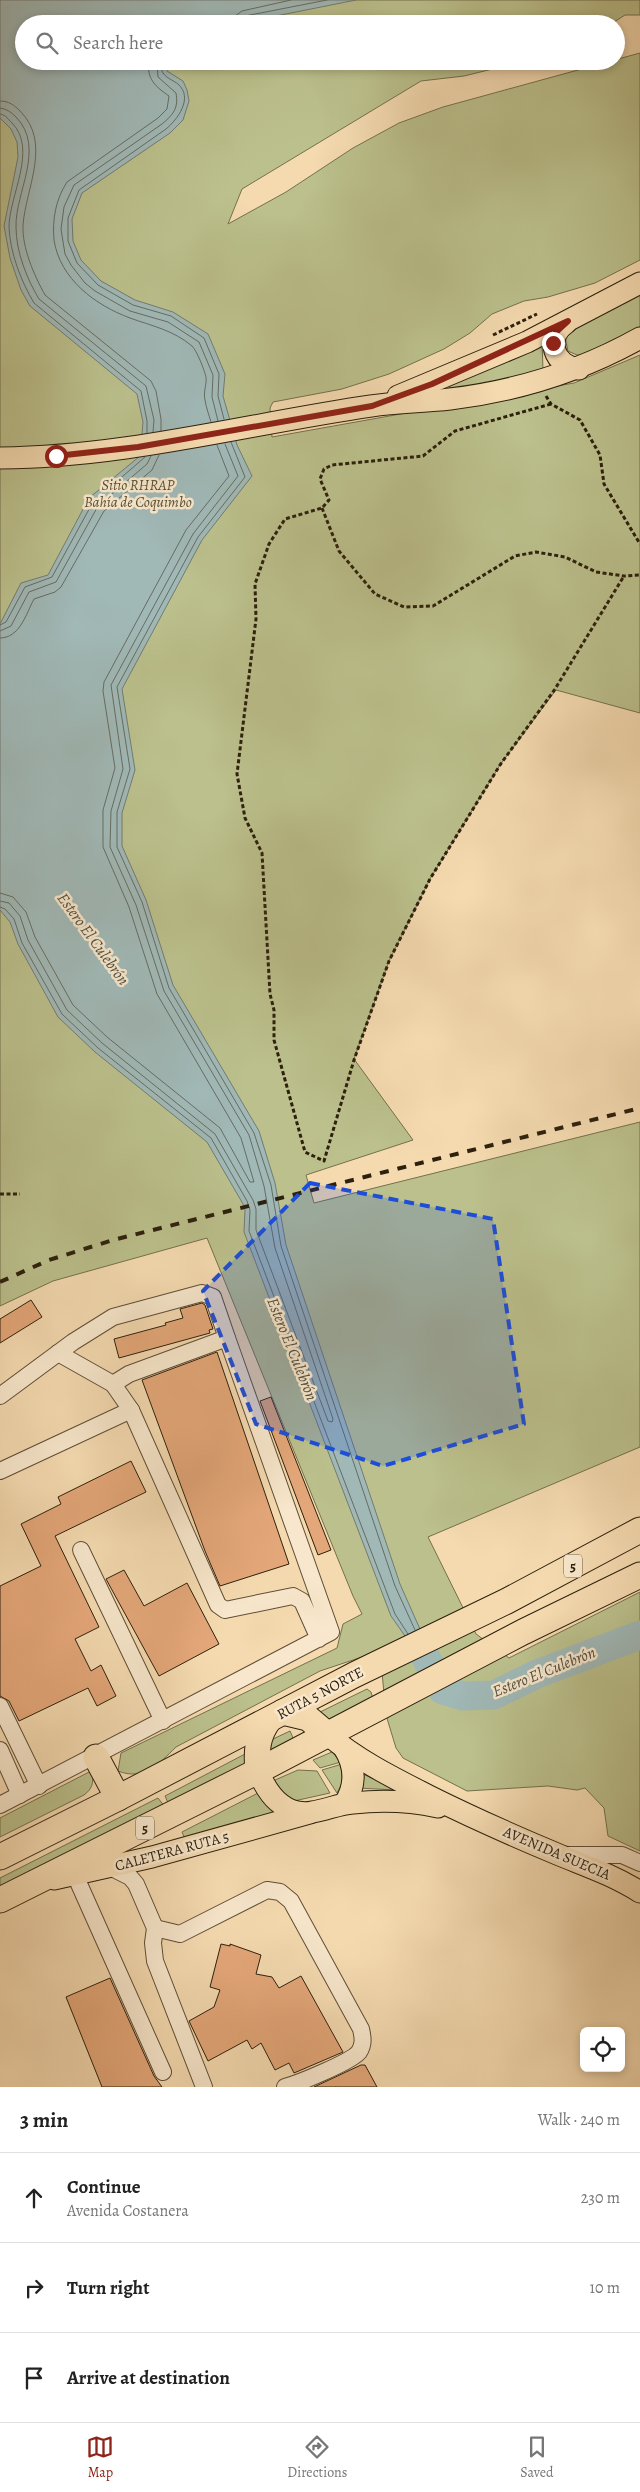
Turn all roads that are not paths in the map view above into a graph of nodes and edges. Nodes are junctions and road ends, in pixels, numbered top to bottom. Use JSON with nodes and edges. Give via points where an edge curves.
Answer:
{"nodes":[{"id":1,"x":640,"y":283,"type":"edge"},
{"id":2,"x":568,"y":321,"type":"junction"},
{"id":3,"x":640,"y":338,"type":"edge"},
{"id":4,"x":579,"y":369,"type":"junction"},
{"id":5,"x":372,"y":406,"type":"junction"},
{"id":6,"x":0,"y":458,"type":"edge"},
{"id":7,"x":227,"y":1338,"type":"junction"},
{"id":8,"x":58,"y":1353,"type":"junction"},
{"id":9,"x":113,"y":1384,"type":"junction"},
{"id":10,"x":0,"y":1396,"type":"edge"},
{"id":11,"x":131,"y":1410,"type":"junction"},
{"id":12,"x":0,"y":1472,"type":"edge"},
{"id":13,"x":640,"y":1530,"type":"edge"},
{"id":14,"x":81,"y":1550,"type":"dead end"},
{"id":15,"x":640,"y":1576,"type":"edge"},
{"id":16,"x":325,"y":1636,"type":"junction"},
{"id":17,"x":0,"y":1706,"type":"edge"},
{"id":18,"x":276,"y":1716,"type":"junction"},
{"id":19,"x":163,"y":1721,"type":"junction"},
{"id":20,"x":336,"y":1742,"type":"junction"},
{"id":21,"x":0,"y":1750,"type":"edge"},
{"id":22,"x":96,"y":1757,"type":"junction"},
{"id":23,"x":258,"y":1771,"type":"junction"},
{"id":24,"x":39,"y":1786,"type":"junction"},
{"id":25,"x":20,"y":1795,"type":"junction"},
{"id":26,"x":118,"y":1798,"type":"junction"},
{"id":27,"x":344,"y":1804,"type":"junction"},
{"id":28,"x":0,"y":1806,"type":"edge"},
{"id":29,"x":310,"y":1813,"type":"junction"},
{"id":30,"x":471,"y":1817,"type":"junction"},
{"id":31,"x":560,"y":1855,"type":"junction"},
{"id":32,"x":0,"y":1857,"type":"edge"},
{"id":33,"x":152,"y":1857,"type":"junction"},
{"id":34,"x":640,"y":1862,"type":"edge"},
{"id":35,"x":110,"y":1867,"type":"junction"},
{"id":36,"x":75,"y":1875,"type":"junction"},
{"id":37,"x":32,"y":1884,"type":"junction"},
{"id":38,"x":136,"y":1884,"type":"junction"},
{"id":39,"x":640,"y":1892,"type":"edge"},
{"id":40,"x":0,"y":1900,"type":"edge"},
{"id":41,"x":155,"y":1928,"type":"junction"},
{"id":42,"x":163,"y":2072,"type":"dead end"},
{"id":43,"x":204,"y":2087,"type":"edge"},
{"id":44,"x":285,"y":2087,"type":"edge"}],
"edges":[{"from":1,"to":2,"type":"main road"},
{"from":2,"to":4,"type":"main road","via":[[556,332],[554,349],[560,361]]},
{"from":2,"to":5,"type":"main road","via":[[432,384]]},
{"from":3,"to":4,"type":"main road"},
{"from":4,"to":5,"type":"main road","via":[[509,389],[450,399]]},
{"from":5,"to":6,"type":"main road","via":[[138,447],[85,454]]},
{"from":7,"to":8,"type":"street","via":[[213,1297],[202,1293],[113,1317]]},
{"from":7,"to":9,"type":"street","via":[[129,1374]]},
{"from":7,"to":16,"type":"street"},
{"from":8,"to":9,"type":"street"},
{"from":8,"to":10,"type":"street"},
{"from":9,"to":11,"type":"street"},
{"from":11,"to":12,"type":"street"},
{"from":11,"to":16,"type":"street","via":[[218,1605],[225,1610],[293,1596],[302,1601]]},
{"from":13,"to":18,"type":"highway","name":"RUTA 5 NORTE","number":"5","via":[[507,1601]]},
{"from":14,"to":19,"type":"street"},
{"from":15,"to":20,"type":"highway","number":"5","via":[[523,1632],[376,1709]]},
{"from":16,"to":19,"type":"street"},
{"from":17,"to":24,"type":"street"},
{"from":18,"to":20,"type":"highway","via":[[308,1718]]},
{"from":18,"to":23,"type":"highway","via":[[264,1728],[257,1746]]},
{"from":18,"to":26,"type":"highway","name":"RUTA 5 NORTE","number":"5"},
{"from":19,"to":22,"type":"street"},
{"from":20,"to":23,"type":"highway","number":"5"},
{"from":20,"to":27,"type":"main road","via":[[352,1766],[354,1778]]},
{"from":20,"to":30,"type":"main road","name":"AVENIDA SUECIA","via":[[381,1772]]},
{"from":21,"to":25,"type":"street"},
{"from":22,"to":24,"type":"street"},
{"from":22,"to":26,"type":"highway"},
{"from":23,"to":29,"type":"main road","name":"AVENIDA SUECIA","via":[[275,1800],[292,1810]]},
{"from":23,"to":37,"type":"highway","number":"5"},
{"from":24,"to":25,"type":"street"},
{"from":25,"to":28,"type":"street"},
{"from":26,"to":32,"type":"highway","name":"RUTA 5 NORTE","number":"5"},
{"from":27,"to":29,"type":"main road","name":"AVENIDA SUECIA"},
{"from":27,"to":30,"type":"main road","name":"AVENIDA SUECIA","via":[[408,1802]]},
{"from":29,"to":33,"type":"main road","name":"CALETERA RUTA 5"},
{"from":30,"to":31,"type":"main road","name":"AVENIDA SUECIA"},
{"from":31,"to":34,"type":"street","via":[[622,1855]]},
{"from":31,"to":39,"type":"main road","name":"AVENIDA SUECIA","via":[[603,1871]]},
{"from":33,"to":35,"type":"main road","name":"CALETERA RUTA 5"},
{"from":33,"to":38,"type":"street","via":[[142,1868]]},
{"from":35,"to":36,"type":"main road","name":"CALETERA RUTA 5"},
{"from":35,"to":38,"type":"street","via":[[130,1877]]},
{"from":36,"to":37,"type":"main road","name":"CALETERA RUTA 5"},
{"from":36,"to":42,"type":"street"},
{"from":37,"to":40,"type":"highway","number":"5"},
{"from":38,"to":41,"type":"street"},
{"from":41,"to":43,"type":"street","via":[[155,1961]]},
{"from":41,"to":44,"type":"street","via":[[180,1934],[267,1890],[280,1892],[291,1901],[362,2029],[363,2041],[358,2053],[308,2081]]}]}
